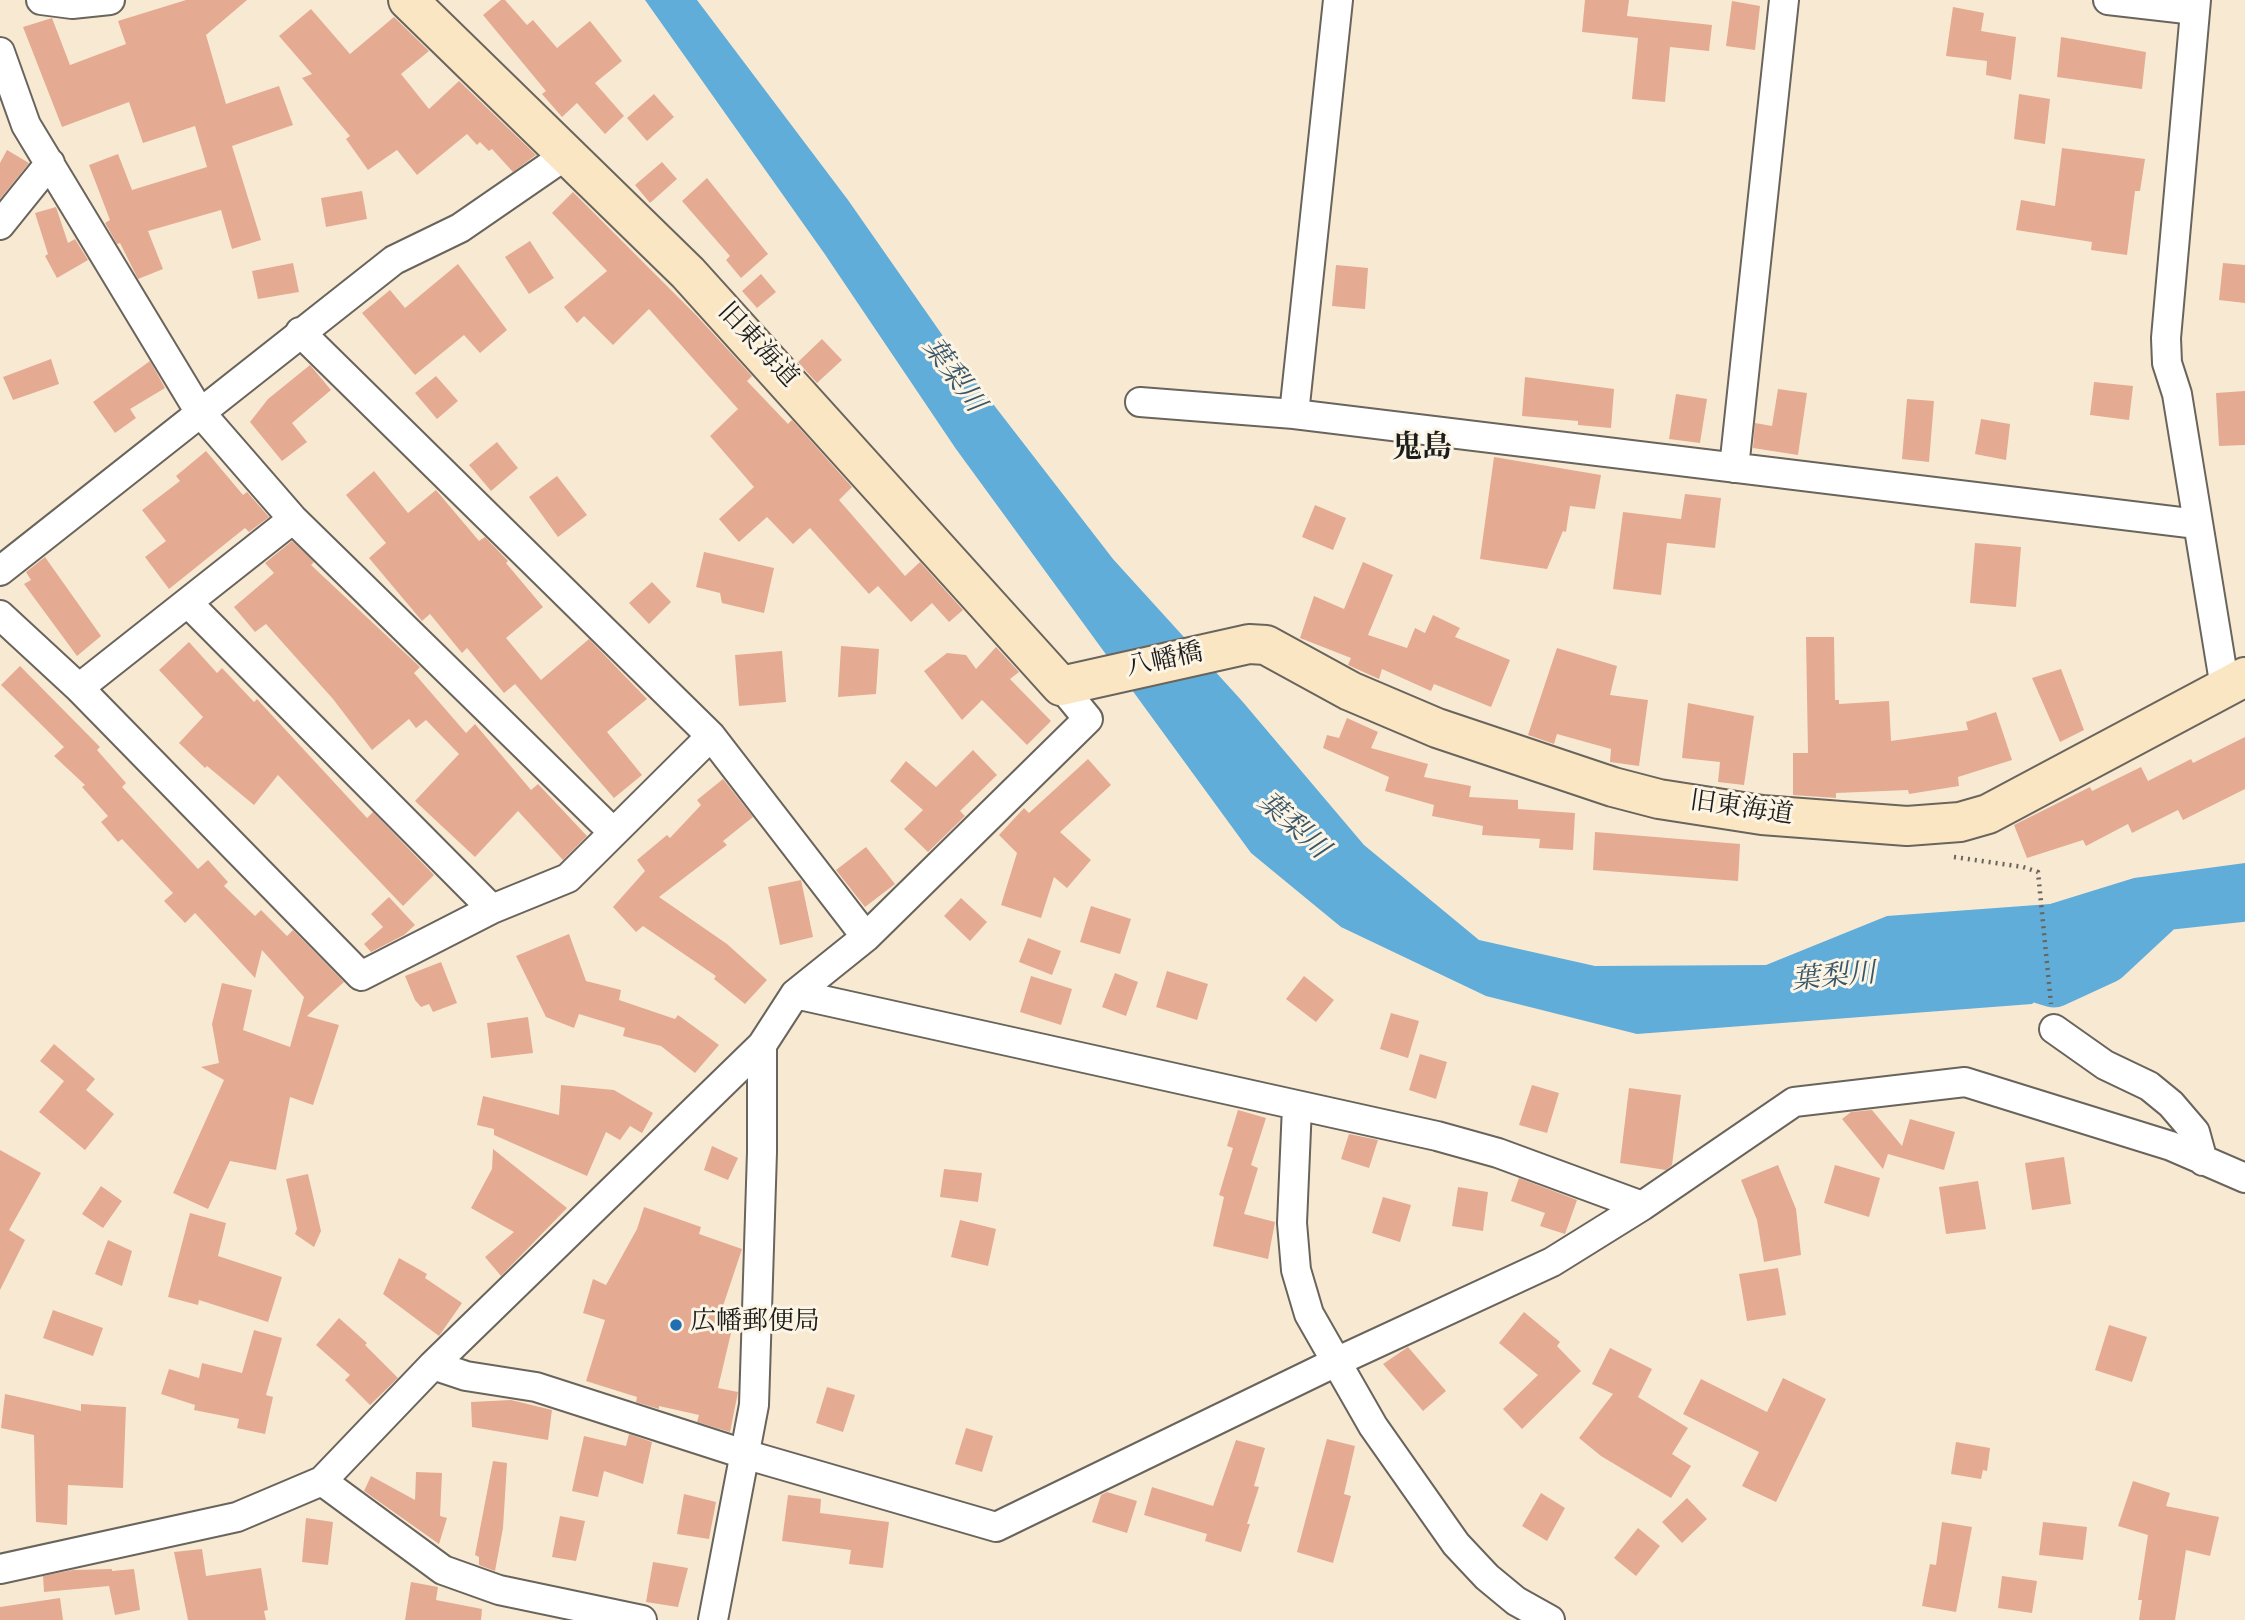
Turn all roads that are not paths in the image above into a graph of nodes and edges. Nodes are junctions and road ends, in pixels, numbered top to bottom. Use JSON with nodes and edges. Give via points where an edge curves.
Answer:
{"nodes":[{"id":1,"x":41,"y":0,"type":"edge"},
{"id":2,"x":110,"y":0,"type":"edge"},
{"id":3,"x":408,"y":0,"type":"edge"},
{"id":4,"x":1338,"y":0,"type":"edge"},
{"id":5,"x":1784,"y":0,"type":"edge"},
{"id":6,"x":2108,"y":0,"type":"edge"},
{"id":7,"x":2195,"y":5,"type":"edge"},
{"id":8,"x":0,"y":52,"type":"edge"},
{"id":9,"x":13,"y":120,"type":"edge"},
{"id":10,"x":566,"y":155,"type":"junction"},
{"id":11,"x":50,"y":163,"type":"junction"},
{"id":12,"x":0,"y":225,"type":"edge"},
{"id":13,"x":300,"y":332,"type":"junction"},
{"id":14,"x":1140,"y":402,"type":"dead end"},
{"id":15,"x":199,"y":411,"type":"junction"},
{"id":16,"x":1294,"y":414,"type":"junction"},
{"id":17,"x":1734,"y":468,"type":"junction"},
{"id":18,"x":293,"y":519,"type":"junction"},
{"id":19,"x":2197,"y":524,"type":"junction"},
{"id":20,"x":0,"y":571,"type":"edge"},
{"id":21,"x":189,"y":604,"type":"junction"},
{"id":22,"x":0,"y":615,"type":"edge"},
{"id":23,"x":1233,"y":648,"type":"joint"},
{"id":24,"x":1078,"y":682,"type":"junction"},
{"id":25,"x":2235,"y":682,"type":"edge"},
{"id":26,"x":79,"y":688,"type":"junction"},
{"id":27,"x":711,"y":736,"type":"junction"},
{"id":28,"x":613,"y":832,"type":"junction"},
{"id":29,"x":492,"y":909,"type":"junction"},
{"id":30,"x":866,"y":937,"type":"junction"},
{"id":31,"x":795,"y":994,"type":"junction"},
{"id":32,"x":2054,"y":1029,"type":"road end"},
{"id":33,"x":762,"y":1045,"type":"junction"},
{"id":34,"x":1297,"y":1106,"type":"junction"},
{"id":35,"x":2203,"y":1161,"type":"junction"},
{"id":36,"x":2245,"y":1178,"type":"edge"},
{"id":37,"x":1642,"y":1206,"type":"junction"},
{"id":38,"x":1336,"y":1362,"type":"junction"},
{"id":39,"x":433,"y":1366,"type":"junction"},
{"id":40,"x":744,"y":1454,"type":"junction"},
{"id":41,"x":322,"y":1481,"type":"junction"},
{"id":42,"x":0,"y":1569,"type":"edge"},
{"id":43,"x":1538,"y":1617,"type":"edge"},
{"id":44,"x":642,"y":1620,"type":"edge"},
{"id":45,"x":713,"y":1620,"type":"edge"}],
"edges":[{"from":1,"to":2,"type":"street","via":[[72,4]]},
{"from":3,"to":10,"type":"main road","name":"旧東海道"},
{"from":4,"to":16,"type":"street"},
{"from":5,"to":17,"type":"street"},
{"from":6,"to":7,"type":"street"},
{"from":7,"to":19,"type":"street","via":[[2166,338]]},
{"from":8,"to":9,"type":"street"},
{"from":9,"to":11,"type":"street"},
{"from":10,"to":13,"type":"street","via":[[460,229],[394,260]]},
{"from":10,"to":24,"type":"main road","name":"旧東海道","via":[[688,273]]},
{"from":11,"to":12,"type":"street"},
{"from":11,"to":15,"type":"street"},
{"from":13,"to":15,"type":"street"},
{"from":13,"to":27,"type":"street"},
{"from":14,"to":16,"type":"street"},
{"from":15,"to":18,"type":"street"},
{"from":15,"to":20,"type":"street"},
{"from":16,"to":17,"type":"street"},
{"from":17,"to":19,"type":"street"},
{"from":18,"to":21,"type":"street"},
{"from":18,"to":28,"type":"street"},
{"from":19,"to":25,"type":"street"},
{"from":21,"to":26,"type":"street"},
{"from":21,"to":29,"type":"street"},
{"from":22,"to":26,"type":"street"},
{"from":23,"to":24,"type":"main road","name":"八幡橋"},
{"from":23,"to":25,"type":"main road","name":"旧東海道","via":[[1266,645],[1350,691],[1437,728],[1613,787],[1699,807],[1872,825],[1946,823],[1988,814]]},
{"from":24,"to":30,"type":"street","via":[[1088,719]]},
{"from":26,"to":29,"type":"street","via":[[361,976]]},
{"from":27,"to":28,"type":"street"},
{"from":27,"to":30,"type":"street"},
{"from":28,"to":29,"type":"street","via":[[568,878]]},
{"from":30,"to":31,"type":"street"},
{"from":31,"to":33,"type":"street"},
{"from":31,"to":34,"type":"street"},
{"from":32,"to":35,"type":"street","via":[[2171,1104],[2195,1132]]},
{"from":33,"to":39,"type":"street"},
{"from":33,"to":40,"type":"street","via":[[754,1405]]},
{"from":34,"to":37,"type":"street","via":[[1498,1153]]},
{"from":34,"to":38,"type":"street","via":[[1292,1223],[1296,1270],[1309,1314]]},
{"from":35,"to":36,"type":"street"},
{"from":35,"to":37,"type":"street","via":[[2171,1146],[1965,1082],[1794,1102]]},
{"from":37,"to":38,"type":"street","via":[[1552,1262]]},
{"from":38,"to":40,"type":"street","via":[[996,1527]]},
{"from":38,"to":43,"type":"street","via":[[1373,1426],[1456,1545],[1487,1577]]},
{"from":39,"to":40,"type":"street","via":[[536,1387]]},
{"from":39,"to":41,"type":"street"},
{"from":40,"to":45,"type":"street"},
{"from":41,"to":42,"type":"street","via":[[237,1517]]},
{"from":41,"to":44,"type":"street","via":[[443,1570],[499,1590]]}]}
